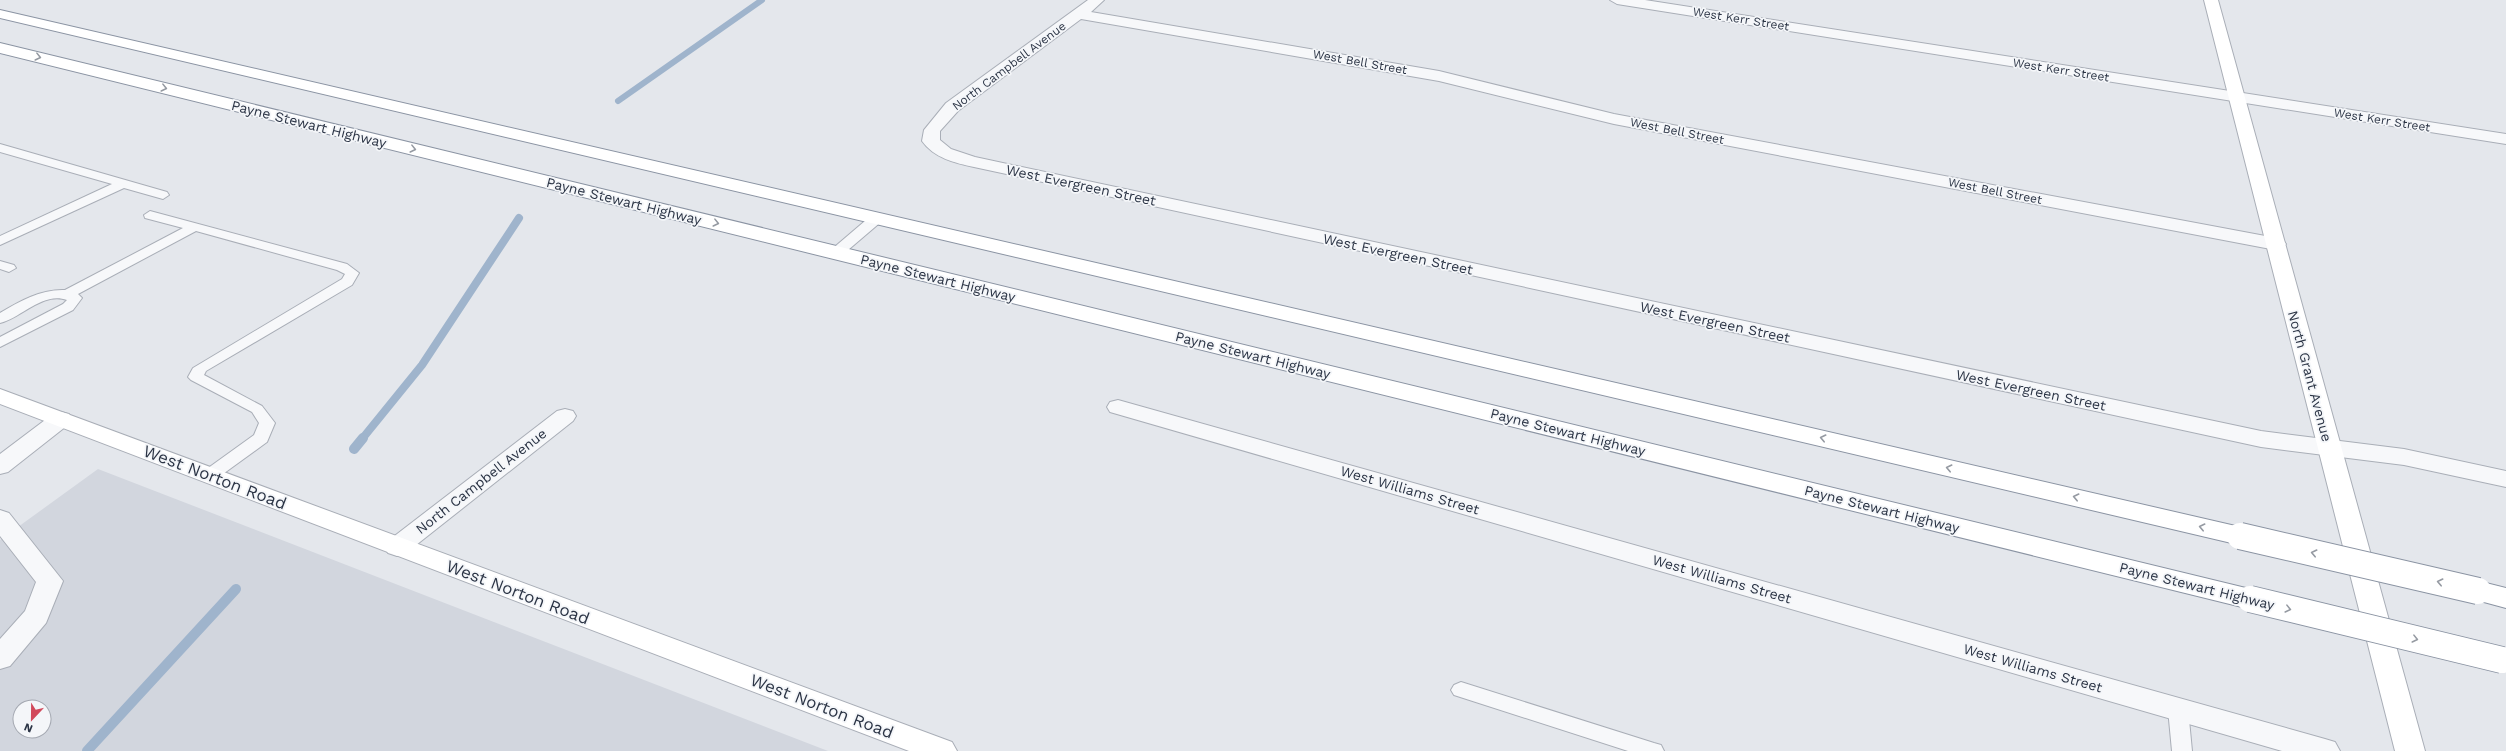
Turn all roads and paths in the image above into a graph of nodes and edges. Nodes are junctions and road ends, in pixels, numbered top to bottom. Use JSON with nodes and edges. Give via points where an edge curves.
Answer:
{"nodes":[{"id":1,"x":1097,"y":0,"type":"edge"},
{"id":2,"x":1617,"y":0,"type":"edge"},
{"id":3,"x":2211,"y":0,"type":"edge"},
{"id":4,"x":0,"y":14,"type":"edge"},
{"id":5,"x":1079,"y":14,"type":"junction"},
{"id":6,"x":0,"y":48,"type":"edge"},
{"id":7,"x":2237,"y":98,"type":"junction"},
{"id":8,"x":2506,"y":139,"type":"edge"},
{"id":9,"x":931,"y":140,"type":"joint"},
{"id":10,"x":0,"y":148,"type":"edge"},
{"id":11,"x":122,"y":184,"type":"junction"},
{"id":12,"x":163,"y":195,"type":"dead end"},
{"id":13,"x":150,"y":215,"type":"dead end"},
{"id":14,"x":877,"y":218,"type":"junction"},
{"id":15,"x":193,"y":228,"type":"junction"},
{"id":16,"x":0,"y":241,"type":"edge"},
{"id":17,"x":2276,"y":244,"type":"junction"},
{"id":18,"x":836,"y":253,"type":"junction"},
{"id":19,"x":68,"y":294,"type":"junction"},
{"id":20,"x":0,"y":319,"type":"edge"},
{"id":21,"x":0,"y":343,"type":"edge"},
{"id":22,"x":0,"y":396,"type":"edge"},
{"id":23,"x":1118,"y":407,"type":"dead end"},
{"id":24,"x":565,"y":416,"type":"dead end"},
{"id":25,"x":61,"y":419,"type":"junction"},
{"id":26,"x":2328,"y":448,"type":"junction"},
{"id":27,"x":0,"y":466,"type":"edge"},
{"id":28,"x":210,"y":475,"type":"junction"},
{"id":29,"x":2506,"y":479,"type":"edge"},
{"id":30,"x":0,"y":519,"type":"edge"},
{"id":31,"x":397,"y":547,"type":"junction"},
{"id":32,"x":2506,"y":598,"type":"edge"},
{"id":33,"x":0,"y":658,"type":"edge"},
{"id":34,"x":2504,"y":661,"type":"edge"},
{"id":35,"x":1461,"y":690,"type":"dead end"},
{"id":36,"x":2178,"y":709,"type":"junction"},
{"id":37,"x":942,"y":751,"type":"edge"},
{"id":38,"x":1654,"y":751,"type":"edge"},
{"id":39,"x":2182,"y":751,"type":"edge"},
{"id":40,"x":2326,"y":751,"type":"edge"},
{"id":41,"x":2410,"y":751,"type":"edge"}],
"edges":[{"from":1,"to":5,"type":"street","name":"North Campbell Avenue"},
{"from":2,"to":7,"type":"street","name":"West Kerr Street"},
{"from":3,"to":7,"type":"main road","name":"North Grant Avenue"},
{"from":4,"to":14,"type":"main road"},
{"from":5,"to":9,"type":"street","name":"North Campbell Avenue","via":[[952,107],[932,130]]},
{"from":5,"to":17,"type":"street","name":"West Bell Street","via":[[1439,76],[1600,116]]},
{"from":6,"to":18,"type":"main road","name":"Payne Stewart Highway","one_way":true},
{"from":7,"to":8,"type":"street","name":"West Kerr Street"},
{"from":7,"to":17,"type":"main road","name":"North Grant Avenue"},
{"from":9,"to":26,"type":"street","name":"West Evergreen Street","via":[[937,148],[974,162],[2261,439]]},
{"from":10,"to":11,"type":"lane"},
{"from":11,"to":12,"type":"lane"},
{"from":11,"to":16,"type":"lane"},
{"from":13,"to":15,"type":"lane"},
{"from":14,"to":18,"type":"lane"},
{"from":32,"to":14,"type":"main road","one_way":true,"bridge":true},
{"from":15,"to":19,"type":"lane"},
{"from":15,"to":28,"type":"lane","via":[[342,267],[352,273],[347,282],[200,368],[196,377],[257,409],[266,423],[261,438]]},
{"from":17,"to":26,"type":"main road","name":"North Grant Avenue"},
{"from":18,"to":34,"type":"main road","name":"Payne Stewart Highway","one_way":true,"bridge":true},
{"from":19,"to":20,"type":"lane","via":[[46,296]]},
{"from":19,"to":21,"type":"lane","via":[[74,298],[68,308]]},
{"from":22,"to":25,"type":"main road","name":"West Norton Road"},
{"from":23,"to":36,"type":"street","name":"West Williams Street"},
{"from":24,"to":31,"type":"street","name":"North Campbell Avenue"},
{"from":25,"to":27,"type":"street"},
{"from":25,"to":28,"type":"main road","name":"West Norton Road"},
{"from":26,"to":29,"type":"street","name":"West Evergreen Street","via":[[2404,457]]},
{"from":26,"to":41,"type":"main road","name":"North Grant Avenue"},
{"from":28,"to":31,"type":"main road","name":"West Norton Road"},
{"from":30,"to":33,"type":"street","via":[[50,581],[36,616]]},
{"from":31,"to":37,"type":"main road","name":"West Norton Road"},
{"from":35,"to":38,"type":"lane"},
{"from":36,"to":39,"type":"lane"},
{"from":36,"to":40,"type":"street","name":"West Williams Street"}]}
